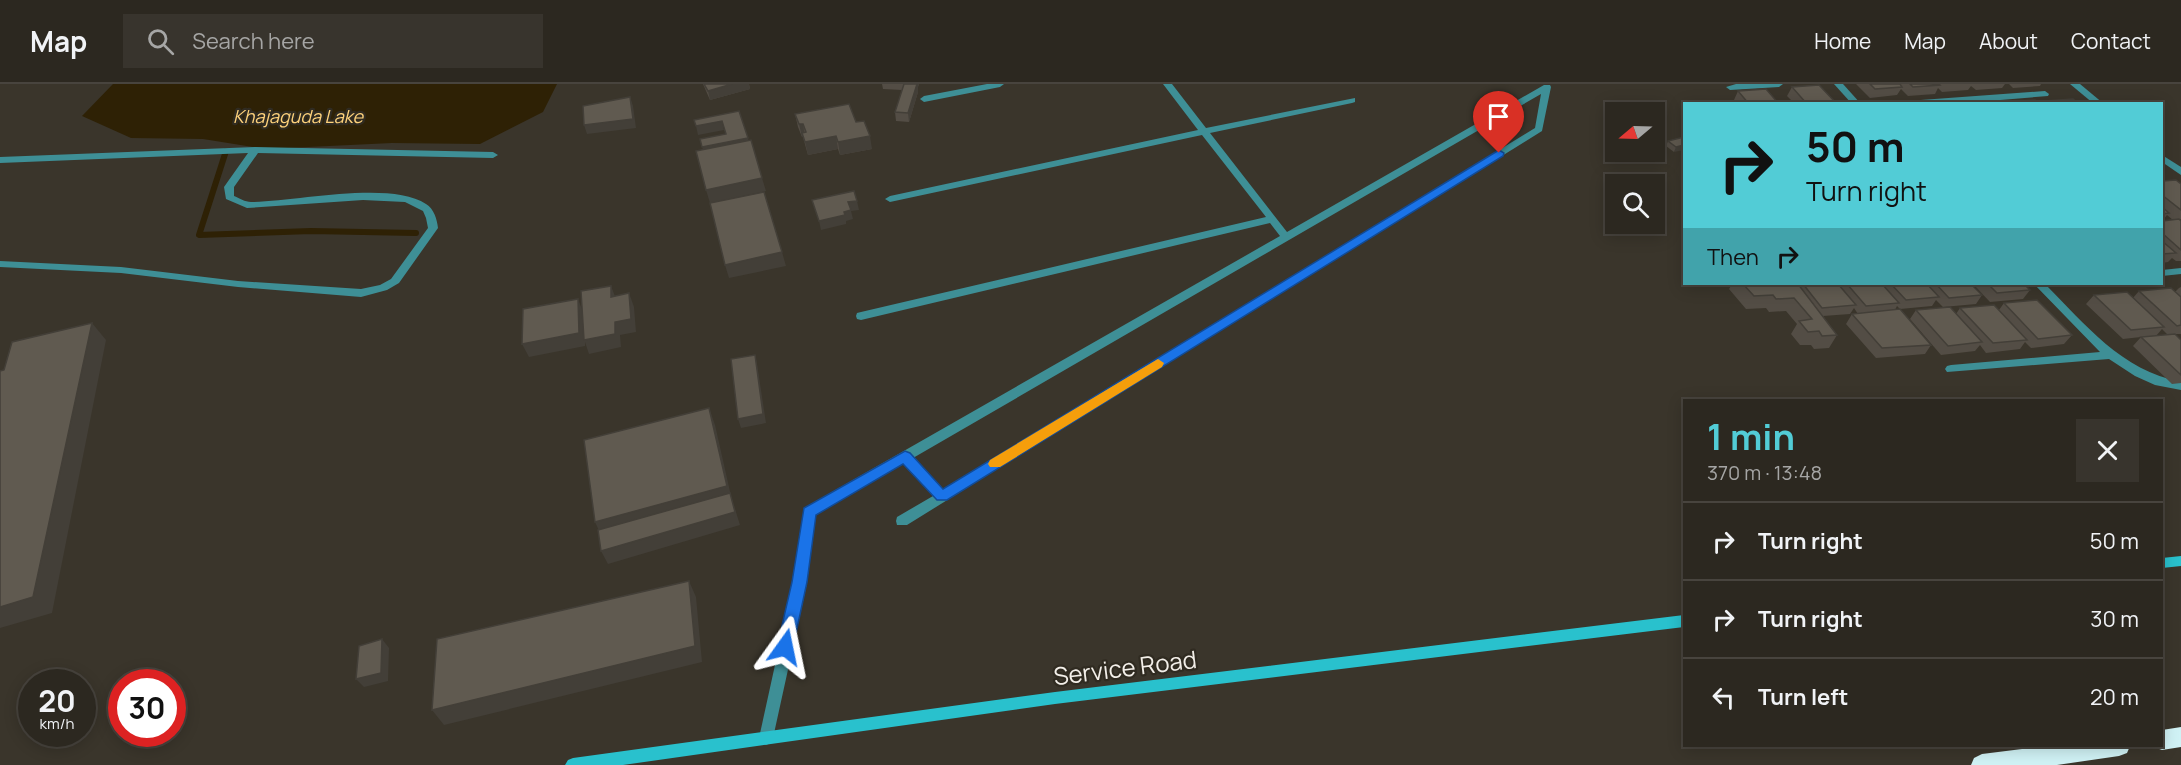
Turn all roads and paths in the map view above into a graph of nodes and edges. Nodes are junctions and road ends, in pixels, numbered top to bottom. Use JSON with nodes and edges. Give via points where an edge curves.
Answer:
{"nodes":[{"id":1,"x":1000,"y":84,"type":"edge"},
{"id":2,"x":1167,"y":84,"type":"edge"},
{"id":3,"x":1779,"y":84,"type":"edge"},
{"id":4,"x":1838,"y":84,"type":"edge"},
{"id":5,"x":2065,"y":84,"type":"edge"},
{"id":6,"x":2074,"y":84,"type":"edge"},
{"id":7,"x":1730,"y":87,"type":"dead end"},
{"id":8,"x":2045,"y":94,"type":"dead end"},
{"id":9,"x":924,"y":99,"type":"dead end"},
{"id":10,"x":1352,"y":100,"type":"dead end"},
{"id":11,"x":1855,"y":102,"type":"edge"},
{"id":12,"x":1935,"y":102,"type":"edge"},
{"id":13,"x":2088,"y":102,"type":"edge"},
{"id":14,"x":2097,"y":102,"type":"edge"},
{"id":15,"x":1204,"y":132,"type":"junction"},
{"id":16,"x":255,"y":150,"type":"junction"},
{"id":17,"x":2163,"y":151,"type":"edge"},
{"id":18,"x":493,"y":155,"type":"dead end"},
{"id":19,"x":2163,"y":159,"type":"edge"},
{"id":20,"x":0,"y":160,"type":"edge"},
{"id":21,"x":2181,"y":165,"type":"edge"},
{"id":22,"x":2181,"y":172,"type":"edge"},
{"id":23,"x":890,"y":199,"type":"dead end"},
{"id":24,"x":1272,"y":219,"type":"junction"},
{"id":25,"x":1286,"y":237,"type":"junction"},
{"id":26,"x":0,"y":264,"type":"edge"},
{"id":27,"x":2181,"y":271,"type":"edge"},
{"id":28,"x":2163,"y":273,"type":"edge"},
{"id":29,"x":2040,"y":285,"type":"edge"},
{"id":30,"x":861,"y":316,"type":"dead end"},
{"id":31,"x":2112,"y":355,"type":"junction"},
{"id":32,"x":1951,"y":369,"type":"dead end"},
{"id":33,"x":2181,"y":386,"type":"edge"},
{"id":34,"x":905,"y":457,"type":"junction"},
{"id":35,"x":942,"y":496,"type":"junction"},
{"id":36,"x":902,"y":521,"type":"dead end"},
{"id":37,"x":2181,"y":561,"type":"edge"},
{"id":38,"x":2163,"y":563,"type":"edge"},
{"id":39,"x":1683,"y":621,"type":"edge"},
{"id":40,"x":2181,"y":737,"type":"edge"},
{"id":41,"x":766,"y":738,"type":"junction"},
{"id":42,"x":2163,"y":740,"type":"edge"},
{"id":43,"x":2112,"y":747,"type":"edge"},
{"id":44,"x":573,"y":765,"type":"edge"},
{"id":45,"x":1982,"y":765,"type":"edge"}],
"edges":[{"from":1,"to":9,"type":"street"},
{"from":2,"to":15,"type":"street"},
{"from":3,"to":7,"type":"street"},
{"from":4,"to":11,"type":"street"},
{"from":5,"to":13,"type":"street"},
{"from":6,"to":14,"type":"street"},
{"from":8,"to":12,"type":"street"},
{"from":10,"to":15,"type":"street"},
{"from":15,"to":23,"type":"street"},
{"from":15,"to":24,"type":"street"},
{"from":16,"to":18,"type":"street"},
{"from":16,"to":20,"type":"street"},
{"from":16,"to":26,"type":"street","via":[[229,187],[229,197],[236,202],[247,205],[393,198],[419,204],[428,211],[433,228],[395,281],[361,292],[238,284],[121,270]]},
{"from":17,"to":21,"type":"street"},
{"from":19,"to":22,"type":"street"},
{"from":24,"to":25,"type":"street"},
{"from":24,"to":30,"type":"street"},
{"from":25,"to":34,"type":"street"},
{"from":25,"to":35,"type":"street","via":[[1547,87],[1539,129]]},
{"from":27,"to":28,"type":"street"},
{"from":29,"to":31,"type":"street"},
{"from":31,"to":32,"type":"street"},
{"from":31,"to":33,"type":"street","via":[[2152,381]]},
{"from":34,"to":35,"type":"street"},
{"from":34,"to":41,"type":"street","via":[[809,512],[800,582]]},
{"from":35,"to":36,"type":"street"},
{"from":37,"to":38,"type":"main road"},
{"from":39,"to":41,"type":"main road","name":"Service Road","via":[[1055,698]]},
{"from":40,"to":42,"type":"highway"},
{"from":41,"to":44,"type":"main road","name":"Service Road"},
{"from":43,"to":45,"type":"highway"}]}
